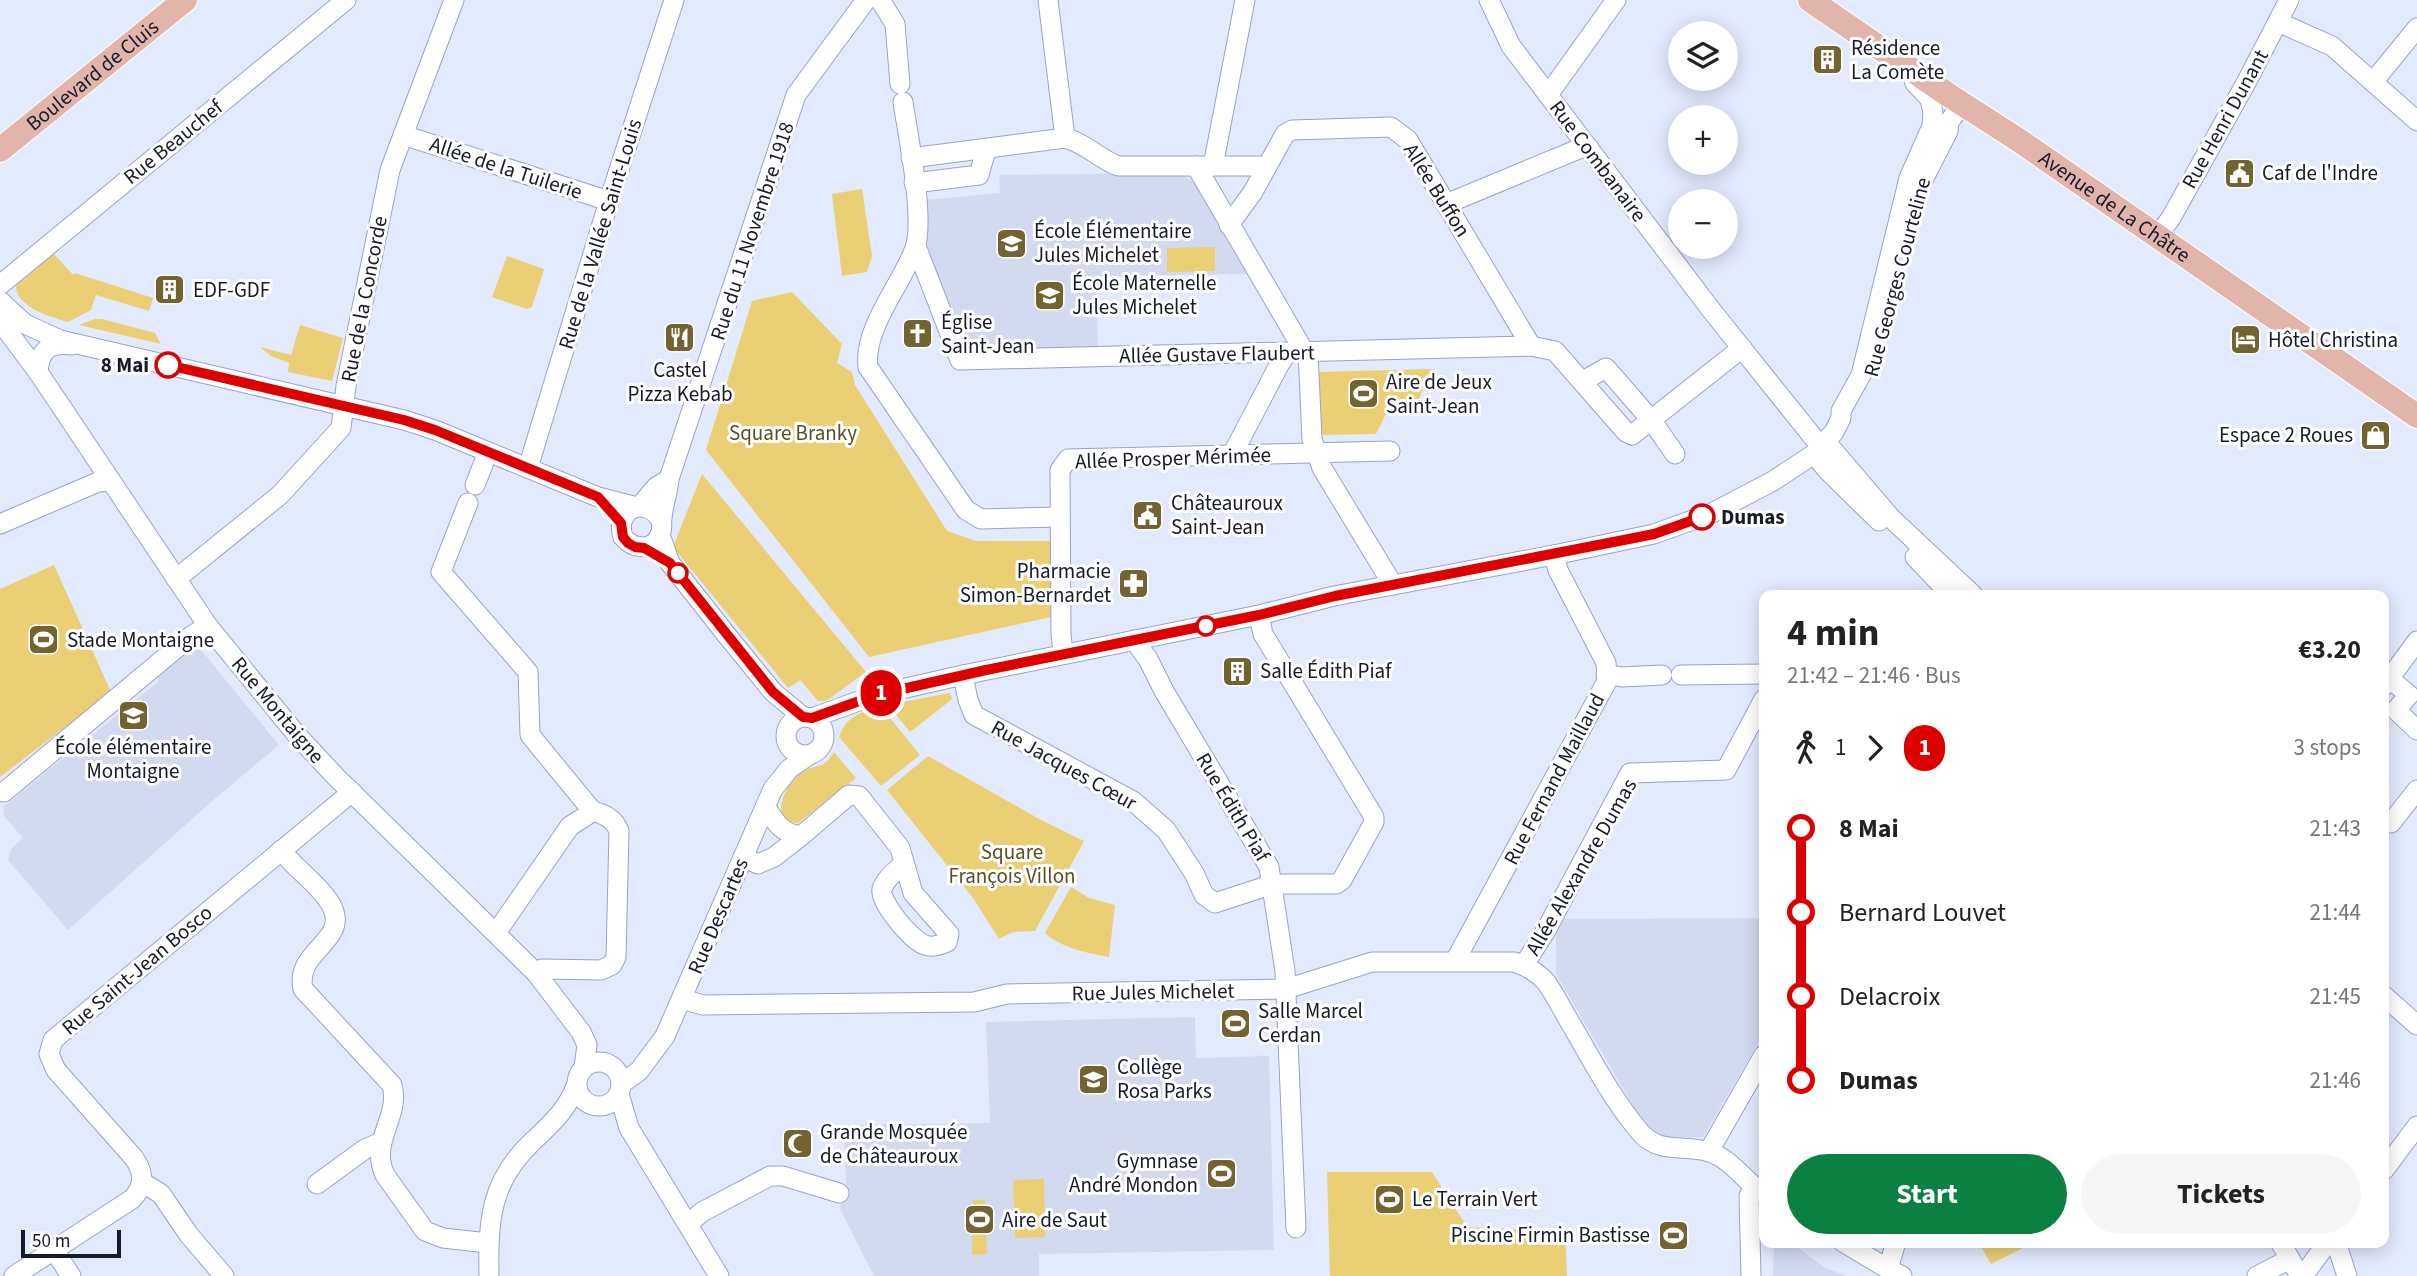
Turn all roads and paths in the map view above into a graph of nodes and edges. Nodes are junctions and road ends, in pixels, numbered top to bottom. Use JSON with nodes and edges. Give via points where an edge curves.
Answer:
{"nodes":[{"id":1,"x":159,"y":0,"type":"edge"},
{"id":2,"x":185,"y":0,"type":"edge"},
{"id":3,"x":346,"y":0,"type":"edge"},
{"id":4,"x":454,"y":0,"type":"edge"},
{"id":5,"x":674,"y":0,"type":"edge"},
{"id":6,"x":866,"y":0,"type":"edge"},
{"id":7,"x":880,"y":0,"type":"edge"},
{"id":8,"x":1048,"y":0,"type":"edge"},
{"id":9,"x":1245,"y":0,"type":"edge"},
{"id":10,"x":1489,"y":0,"type":"edge"},
{"id":11,"x":1616,"y":0,"type":"edge"},
{"id":12,"x":1810,"y":0,"type":"edge"},
{"id":13,"x":2289,"y":0,"type":"edge"},
{"id":14,"x":2278,"y":22,"type":"junction"},
{"id":15,"x":2417,"y":28,"type":"edge"},
{"id":16,"x":1910,"y":69,"type":"junction"},
{"id":17,"x":2373,"y":82,"type":"junction"},
{"id":18,"x":1548,"y":95,"type":"junction"},
{"id":19,"x":2417,"y":121,"type":"edge"},
{"id":20,"x":1947,"y":122,"type":"junction"},
{"id":21,"x":0,"y":131,"type":"edge"},
{"id":22,"x":403,"y":135,"type":"junction"},
{"id":23,"x":1065,"y":138,"type":"junction"},
{"id":24,"x":1589,"y":148,"type":"junction"},
{"id":25,"x":0,"y":150,"type":"edge"},
{"id":26,"x":986,"y":150,"type":"junction"},
{"id":27,"x":911,"y":158,"type":"junction"},
{"id":28,"x":1205,"y":166,"type":"junction"},
{"id":29,"x":1266,"y":166,"type":"junction"},
{"id":30,"x":914,"y":183,"type":"junction"},
{"id":31,"x":609,"y":201,"type":"junction"},
{"id":32,"x":1446,"y":204,"type":"junction"},
{"id":33,"x":1229,"y":225,"type":"junction"},
{"id":34,"x":2157,"y":236,"type":"junction"},
{"id":35,"x":916,"y":246,"type":"junction"},
{"id":36,"x":0,"y":285,"type":"edge"},
{"id":37,"x":0,"y":301,"type":"edge"},
{"id":38,"x":0,"y":321,"type":"edge"},
{"id":39,"x":84,"y":346,"type":"junction"},
{"id":40,"x":1531,"y":346,"type":"junction"},
{"id":41,"x":1742,"y":348,"type":"junction"},
{"id":42,"x":1300,"y":353,"type":"junction"},
{"id":43,"x":38,"y":372,"type":"junction"},
{"id":44,"x":1583,"y":381,"type":"junction"},
{"id":45,"x":344,"y":405,"type":"junction"},
{"id":46,"x":2415,"y":411,"type":"edge"},
{"id":47,"x":1652,"y":421,"type":"junction"},
{"id":48,"x":1820,"y":448,"type":"junction"},
{"id":49,"x":1390,"y":451,"type":"dead end"},
{"id":50,"x":488,"y":452,"type":"junction"},
{"id":51,"x":1315,"y":452,"type":"junction"},
{"id":52,"x":1675,"y":453,"type":"dead end"},
{"id":53,"x":1232,"y":455,"type":"junction"},
{"id":54,"x":528,"y":468,"type":"junction"},
{"id":55,"x":669,"y":479,"type":"junction"},
{"id":56,"x":110,"y":481,"type":"junction"},
{"id":57,"x":598,"y":497,"type":"junction"},
{"id":58,"x":638,"y":507,"type":"junction"},
{"id":59,"x":1060,"y":517,"type":"junction"},
{"id":60,"x":621,"y":523,"type":"junction"},
{"id":61,"x":0,"y":524,"type":"edge"},
{"id":62,"x":661,"y":528,"type":"junction"},
{"id":63,"x":644,"y":548,"type":"junction"},
{"id":64,"x":1554,"y":555,"type":"junction"},
{"id":65,"x":670,"y":563,"type":"junction"},
{"id":66,"x":176,"y":579,"type":"junction"},
{"id":67,"x":1392,"y":585,"type":"junction"},
{"id":68,"x":1961,"y":590,"type":"edge"},
{"id":69,"x":1259,"y":615,"type":"junction"},
{"id":70,"x":208,"y":626,"type":"junction"},
{"id":71,"x":1134,"y":640,"type":"junction"},
{"id":72,"x":2417,"y":641,"type":"edge"},
{"id":73,"x":1063,"y":653,"type":"junction"},
{"id":74,"x":1606,"y":674,"type":"junction"},
{"id":75,"x":1759,"y":674,"type":"edge"},
{"id":76,"x":963,"y":675,"type":"junction"},
{"id":77,"x":2389,"y":678,"type":"edge"},
{"id":78,"x":2389,"y":684,"type":"edge"},
{"id":79,"x":773,"y":692,"type":"junction"},
{"id":80,"x":857,"y":701,"type":"junction"},
{"id":81,"x":1759,"y":708,"type":"edge"},
{"id":82,"x":807,"y":717,"type":"junction"},
{"id":83,"x":2417,"y":730,"type":"edge"},
{"id":84,"x":825,"y":734,"type":"junction"},
{"id":85,"x":787,"y":736,"type":"junction"},
{"id":86,"x":810,"y":755,"type":"junction"},
{"id":87,"x":781,"y":777,"type":"junction"},
{"id":88,"x":2417,"y":790,"type":"edge"},
{"id":89,"x":4,"y":792,"type":"dead end"},
{"id":90,"x":352,"y":792,"type":"junction"},
{"id":91,"x":766,"y":807,"type":"junction"},
{"id":92,"x":590,"y":811,"type":"junction"},
{"id":93,"x":2391,"y":823,"type":"dead end"},
{"id":94,"x":801,"y":836,"type":"junction"},
{"id":95,"x":281,"y":850,"type":"junction"},
{"id":96,"x":743,"y":857,"type":"junction"},
{"id":97,"x":904,"y":863,"type":"dead end"},
{"id":98,"x":1273,"y":884,"type":"junction"},
{"id":99,"x":496,"y":933,"type":"junction"},
{"id":100,"x":1455,"y":961,"type":"junction"},
{"id":101,"x":1524,"y":965,"type":"junction"},
{"id":102,"x":536,"y":974,"type":"junction"},
{"id":103,"x":1286,"y":989,"type":"junction"},
{"id":104,"x":682,"y":999,"type":"junction"},
{"id":105,"x":2389,"y":1000,"type":"edge"},
{"id":106,"x":2417,"y":1025,"type":"edge"},
{"id":107,"x":653,"y":1054,"type":"junction"},
{"id":108,"x":610,"y":1064,"type":"junction"},
{"id":109,"x":1759,"y":1064,"type":"edge"},
{"id":110,"x":584,"y":1067,"type":"junction"},
{"id":111,"x":576,"y":1086,"type":"junction"},
{"id":112,"x":620,"y":1089,"type":"junction"},
{"id":113,"x":594,"y":1105,"type":"junction"},
{"id":114,"x":557,"y":1120,"type":"junction"},
{"id":115,"x":2417,"y":1126,"type":"edge"},
{"id":116,"x":629,"y":1128,"type":"junction"},
{"id":117,"x":381,"y":1142,"type":"junction"},
{"id":118,"x":1709,"y":1152,"type":"junction"},
{"id":119,"x":2389,"y":1163,"type":"edge"},
{"id":120,"x":142,"y":1182,"type":"junction"},
{"id":121,"x":317,"y":1184,"type":"dead end"},
{"id":122,"x":1759,"y":1191,"type":"edge"},
{"id":123,"x":839,"y":1193,"type":"dead end"},
{"id":124,"x":689,"y":1223,"type":"junction"},
{"id":125,"x":1296,"y":1228,"type":"dead end"},
{"id":126,"x":488,"y":1243,"type":"junction"},
{"id":127,"x":1853,"y":1248,"type":"edge"},
{"id":128,"x":1896,"y":1248,"type":"edge"},
{"id":129,"x":2318,"y":1248,"type":"edge"},
{"id":130,"x":2338,"y":1248,"type":"edge"},
{"id":131,"x":54,"y":1250,"type":"junction"},
{"id":132,"x":2293,"y":1263,"type":"edge"},
{"id":133,"x":1895,"y":1272,"type":"edge"},
{"id":134,"x":14,"y":1276,"type":"edge"},
{"id":135,"x":71,"y":1276,"type":"edge"},
{"id":136,"x":224,"y":1276,"type":"edge"},
{"id":137,"x":489,"y":1276,"type":"edge"},
{"id":138,"x":719,"y":1276,"type":"edge"},
{"id":139,"x":1751,"y":1276,"type":"edge"},
{"id":140,"x":2257,"y":1276,"type":"edge"},
{"id":141,"x":2347,"y":1276,"type":"edge"}],
"edges":[{"from":1,"to":21,"type":"main road","name":"Boulevard de Cluis"},
{"from":2,"to":25,"type":"main road","name":"Boulevard de Cluis"},
{"from":3,"to":36,"type":"street","name":"Rue Beauchef"},
{"from":4,"to":22,"type":"street","name":"Rue de la Concorde"},
{"from":5,"to":31,"type":"street","name":"Rue de la Vallée Saint-Louis"},
{"from":6,"to":55,"type":"street","name":"Rue du 11 Novembre 1918","via":[[796,95]]},
{"from":7,"to":27,"type":"street","via":[[895,24]]},
{"from":8,"to":23,"type":"street"},
{"from":9,"to":28,"type":"street"},
{"from":10,"to":18,"type":"street","name":"Rue Combanaire","via":[[1511,46]]},
{"from":11,"to":18,"type":"street"},
{"from":12,"to":16,"type":"main road","name":"Avenue de La Châtre"},
{"from":13,"to":14,"type":"street","name":"Rue Henri Dunant"},
{"from":14,"to":17,"type":"street","via":[[2332,46]]},
{"from":14,"to":34,"type":"street","name":"Rue Henri Dunant"},
{"from":15,"to":17,"type":"street"},
{"from":16,"to":20,"type":"main road","name":"Avenue de La Châtre"},
{"from":16,"to":20,"type":"street","name":"Rue Georges Courteline","via":[[1915,83],[1930,99],[1933,113]]},
{"from":17,"to":19,"type":"street"},
{"from":18,"to":24,"type":"street","name":"Rue Combanaire"},
{"from":20,"to":34,"type":"main road","name":"Avenue de La Châtre","via":[[1983,117]]},
{"from":20,"to":48,"type":"street","name":"Rue Georges Courteline","via":[[1909,178],[1861,375],[1834,432]]},
{"from":22,"to":31,"type":"street","name":"Allée de la Tuilerie"},
{"from":22,"to":45,"type":"street","name":"Rue de la Concorde","via":[[390,170]]},
{"from":23,"to":26,"type":"street"},
{"from":23,"to":28,"type":"street","via":[[1118,166]]},
{"from":24,"to":32,"type":"street"},
{"from":24,"to":41,"type":"street","name":"Rue Combanaire"},
{"from":26,"to":27,"type":"street"},
{"from":26,"to":30,"type":"street","via":[[979,175]]},
{"from":27,"to":30,"type":"street"},
{"from":28,"to":29,"type":"street"},
{"from":28,"to":33,"type":"street"},
{"from":29,"to":32,"type":"street","name":"Allée Buffon","via":[[1292,130],[1391,127],[1408,140]]},
{"from":29,"to":33,"type":"street"},
{"from":30,"to":35,"type":"street"},
{"from":31,"to":54,"type":"street","name":"Rue de la Vallée Saint-Louis"},
{"from":32,"to":40,"type":"street","name":"Allée Buffon"},
{"from":33,"to":42,"type":"street"},
{"from":34,"to":46,"type":"main road","name":"Avenue de La Châtre"},
{"from":35,"to":42,"type":"street","name":"Allée Gustave Flaubert","via":[[960,360]]},
{"from":35,"to":59,"type":"street","via":[[874,331],[866,354],[868,367],[966,510],[981,519]]},
{"from":37,"to":39,"type":"street","via":[[25,324]]},
{"from":38,"to":43,"type":"street","name":"Rue Montaigne"},
{"from":39,"to":43,"type":"street","via":[[50,346],[43,351]]},
{"from":39,"to":45,"type":"street"},
{"from":40,"to":42,"type":"street","name":"Allée Gustave Flaubert"},
{"from":40,"to":44,"type":"street","name":"Allée Gustave Flaubert","via":[[1555,351]]},
{"from":41,"to":47,"type":"street"},
{"from":41,"to":48,"type":"street","name":"Rue Combanaire"},
{"from":42,"to":51,"type":"street"},
{"from":42,"to":53,"type":"street","via":[[1279,365]]},
{"from":43,"to":56,"type":"street","name":"Rue Montaigne"},
{"from":44,"to":47,"type":"street","via":[[1606,368]]},
{"from":44,"to":47,"type":"street","name":"Allée Gustave Flaubert","via":[[1626,432],[1632,435]]},
{"from":45,"to":50,"type":"street","via":[[414,423]]},
{"from":45,"to":66,"type":"street","name":"Rue de la Concorde","via":[[341,428],[280,495]]},
{"from":47,"to":52,"type":"street"},
{"from":48,"to":64,"type":"street","via":[[1773,481],[1686,523]]},
{"from":48,"to":68,"type":"street","name":"Rue Combanaire","via":[[1828,471]]},
{"from":49,"to":51,"type":"street","name":"Allée Prosper Mérimée"},
{"from":50,"to":54,"type":"street"},
{"from":50,"to":92,"type":"street","via":[[441,572],[527,672],[530,735]]},
{"from":51,"to":53,"type":"street","name":"Allée Prosper Mérimée"},
{"from":51,"to":67,"type":"street"},
{"from":53,"to":59,"type":"street","name":"Allée Prosper Mérimée","via":[[1068,459],[1060,470]]},
{"from":54,"to":57,"type":"street"},
{"from":55,"to":58,"type":"street","name":"Rue du 11 Novembre 1918"},
{"from":55,"to":62,"type":"street","name":"Rue du 11 Novembre 1918"},
{"from":56,"to":61,"type":"street"},
{"from":56,"to":66,"type":"street","name":"Rue Montaigne"},
{"from":57,"to":58,"type":"street"},
{"from":57,"to":60,"type":"street"},
{"from":58,"to":60,"type":"street"},
{"from":58,"to":62,"type":"street","via":[[656,513]]},
{"from":59,"to":73,"type":"street","name":"Allée Prosper Mérimée"},
{"from":60,"to":63,"type":"street","via":[[628,543]]},
{"from":62,"to":63,"type":"street","via":[[656,541]]},
{"from":62,"to":65,"type":"street"},
{"from":63,"to":65,"type":"street"},
{"from":64,"to":67,"type":"street"},
{"from":64,"to":74,"type":"street","name":"Rue Fernand Maillaud","via":[[1606,663]]},
{"from":65,"to":79,"type":"street"},
{"from":66,"to":70,"type":"street","name":"Rue Montaigne"},
{"from":67,"to":69,"type":"street"},
{"from":69,"to":71,"type":"street"},
{"from":69,"to":98,"type":"street","via":[[1263,634],[1374,817],[1336,884]]},
{"from":70,"to":89,"type":"street"},
{"from":70,"to":90,"type":"street","name":"Rue Montaigne","via":[[296,734]]},
{"from":71,"to":73,"type":"street"},
{"from":71,"to":98,"type":"street","name":"Rue Édith Piaf","via":[[1269,867]]},
{"from":72,"to":77,"type":"street"},
{"from":73,"to":76,"type":"street"},
{"from":74,"to":75,"type":"street"},
{"from":74,"to":100,"type":"street","name":"Rue Fernand Maillaud"},
{"from":76,"to":80,"type":"street"},
{"from":76,"to":98,"type":"street","name":"Rue Jacques Cœur","via":[[974,715],[1133,801],[1166,831],[1209,900],[1221,902]]},
{"from":78,"to":83,"type":"street","via":[[2409,695],[2396,710]]},
{"from":79,"to":82,"type":"street"},
{"from":79,"to":85,"type":"street","via":[[786,720]]},
{"from":80,"to":82,"type":"street"},
{"from":80,"to":84,"type":"street"},
{"from":81,"to":101,"type":"street","name":"Allée Alexandre Dumas","via":[[1726,771],[1630,773]]},
{"from":82,"to":84,"type":"street","via":[[818,721]]},
{"from":82,"to":85,"type":"street","via":[[790,723]]},
{"from":84,"to":86,"type":"street","via":[[820,748]]},
{"from":85,"to":86,"type":"street","via":[[796,753]]},
{"from":85,"to":87,"type":"street","name":"Rue Descartes"},
{"from":86,"to":87,"type":"street","name":"Rue Descartes"},
{"from":87,"to":91,"type":"street","name":"Rue Descartes"},
{"from":88,"to":93,"type":"street"},
{"from":90,"to":95,"type":"street","name":"Rue Saint-Jean Bosco"},
{"from":90,"to":99,"type":"street","name":"Rue Montaigne"},
{"from":91,"to":94,"type":"street","via":[[778,827]]},
{"from":91,"to":96,"type":"street","name":"Rue Descartes"},
{"from":92,"to":99,"type":"street","via":[[570,826]]},
{"from":92,"to":102,"type":"street","via":[[608,817],[619,831],[616,957],[601,970],[542,969]]},
{"from":94,"to":96,"type":"street","via":[[774,858],[758,864]]},
{"from":94,"to":97,"type":"street","via":[[849,795],[856,795],[895,840]]},
{"from":95,"to":117,"type":"street","via":[[331,904],[336,925],[308,958],[301,977],[303,989],[392,1085],[394,1107]]},
{"from":95,"to":120,"type":"street","name":"Rue Saint-Jean Bosco","via":[[53,1040],[50,1054],[55,1070],[141,1167]]},
{"from":96,"to":104,"type":"street","name":"Rue Descartes"},
{"from":98,"to":103,"type":"street","name":"Rue Édith Piaf"},
{"from":99,"to":102,"type":"street","name":"Rue Montaigne"},
{"from":100,"to":101,"type":"street","name":"Rue Jules Michelet"},
{"from":100,"to":103,"type":"street","name":"Rue Jules Michelet","via":[[1372,962]]},
{"from":101,"to":118,"type":"street","via":[[1545,981],[1642,1135],[1656,1145]]},
{"from":102,"to":110,"type":"street","name":"Rue Montaigne","via":[[581,1032],[587,1045]]},
{"from":103,"to":104,"type":"street","name":"Rue Jules Michelet","via":[[1007,994],[974,1002],[703,1005]]},
{"from":103,"to":125,"type":"street","name":"Rue Édith Piaf"},
{"from":104,"to":107,"type":"street","name":"Rue Descartes"},
{"from":105,"to":106,"type":"street"},
{"from":107,"to":108,"type":"street"},
{"from":107,"to":112,"type":"street","name":"Rue Descartes"},
{"from":108,"to":110,"type":"street","via":[[596,1061]]},
{"from":108,"to":112,"type":"street","via":[[618,1072]]},
{"from":109,"to":118,"type":"street"},
{"from":110,"to":111,"type":"street"},
{"from":111,"to":113,"type":"street","via":[[582,1099]]},
{"from":111,"to":114,"type":"street"},
{"from":112,"to":113,"type":"street","via":[[614,1101]]},
{"from":112,"to":116,"type":"street"},
{"from":113,"to":114,"type":"street"},
{"from":113,"to":116,"type":"street"},
{"from":114,"to":126,"type":"street","via":[[510,1167],[493,1202]]},
{"from":115,"to":119,"type":"street"},
{"from":116,"to":124,"type":"street"},
{"from":117,"to":121,"type":"street"},
{"from":117,"to":126,"type":"street","via":[[381,1167],[425,1231],[443,1238]]},
{"from":118,"to":122,"type":"street"},
{"from":120,"to":131,"type":"street","via":[[132,1199]]},
{"from":120,"to":136,"type":"street","via":[[161,1194]]},
{"from":122,"to":139,"type":"street","via":[[1749,1196]]},
{"from":123,"to":124,"type":"street","via":[[770,1176]]},
{"from":124,"to":138,"type":"street"},
{"from":126,"to":137,"type":"street"},
{"from":127,"to":133,"type":"street"},
{"from":128,"to":133,"type":"street"},
{"from":129,"to":132,"type":"street"},
{"from":130,"to":141,"type":"street"},
{"from":131,"to":134,"type":"street"},
{"from":131,"to":135,"type":"street"},
{"from":132,"to":140,"type":"street"}]}
